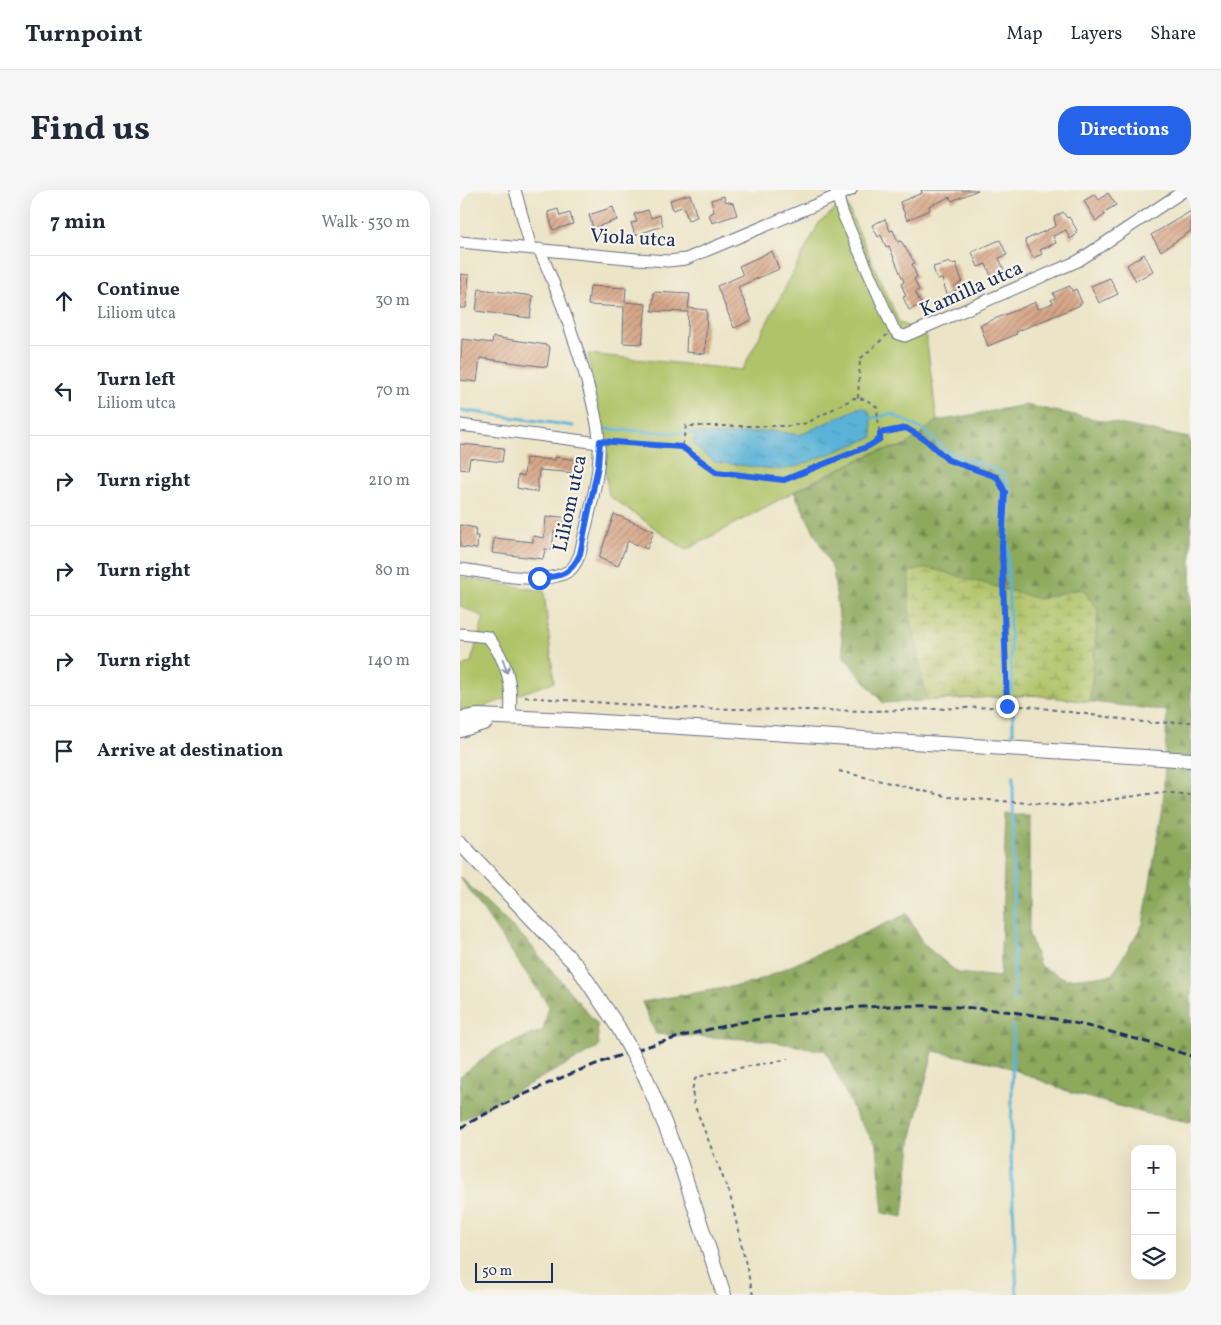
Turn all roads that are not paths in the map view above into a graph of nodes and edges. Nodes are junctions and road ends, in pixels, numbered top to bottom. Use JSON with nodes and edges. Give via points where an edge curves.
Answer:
{"nodes":[{"id":1,"x":515,"y":190,"type":"edge"},
{"id":2,"x":851,"y":190,"type":"edge"},
{"id":3,"x":1185,"y":190,"type":"edge"},
{"id":4,"x":837,"y":193,"type":"edge"},
{"id":5,"x":460,"y":242,"type":"edge"},
{"id":6,"x":535,"y":249,"type":"junction"},
{"id":7,"x":460,"y":425,"type":"edge"},
{"id":8,"x":600,"y":442,"type":"junction"},
{"id":9,"x":460,"y":569,"type":"edge"},
{"id":10,"x":460,"y":634,"type":"edge"},
{"id":11,"x":460,"y":718,"type":"edge"},
{"id":12,"x":504,"y":718,"type":"junction"},
{"id":13,"x":460,"y":730,"type":"edge"},
{"id":14,"x":1191,"y":760,"type":"edge"},
{"id":15,"x":460,"y":843,"type":"edge"},
{"id":16,"x":724,"y":1295,"type":"edge"}],
"edges":[{"from":1,"to":6,"type":"street","name":"Liliom utca"},
{"from":2,"to":4,"type":"street","name":"Viola utca"},
{"from":3,"to":4,"type":"street","name":"Kamilla utca","via":[[1078,260],[913,334],[898,334],[893,328],[842,212]]},
{"from":4,"to":6,"type":"street","name":"Viola utca","via":[[686,259],[637,259]]},
{"from":5,"to":6,"type":"street","name":"Viola utca"},
{"from":6,"to":8,"type":"street","name":"Liliom utca","via":[[552,278],[579,354]]},
{"from":7,"to":8,"type":"street"},
{"from":8,"to":9,"type":"street","name":"Liliom utca","via":[[580,554],[574,566],[560,575],[539,578]]},
{"from":10,"to":12,"type":"street","one_way":true,"via":[[488,637],[500,651],[513,693]]},
{"from":11,"to":12,"type":"main road"},
{"from":12,"to":13,"type":"main road"},
{"from":12,"to":14,"type":"main road"},
{"from":15,"to":16,"type":"main road","bridge":true,"via":[[577,966],[618,1027],[646,1078],[680,1162]]}]}
